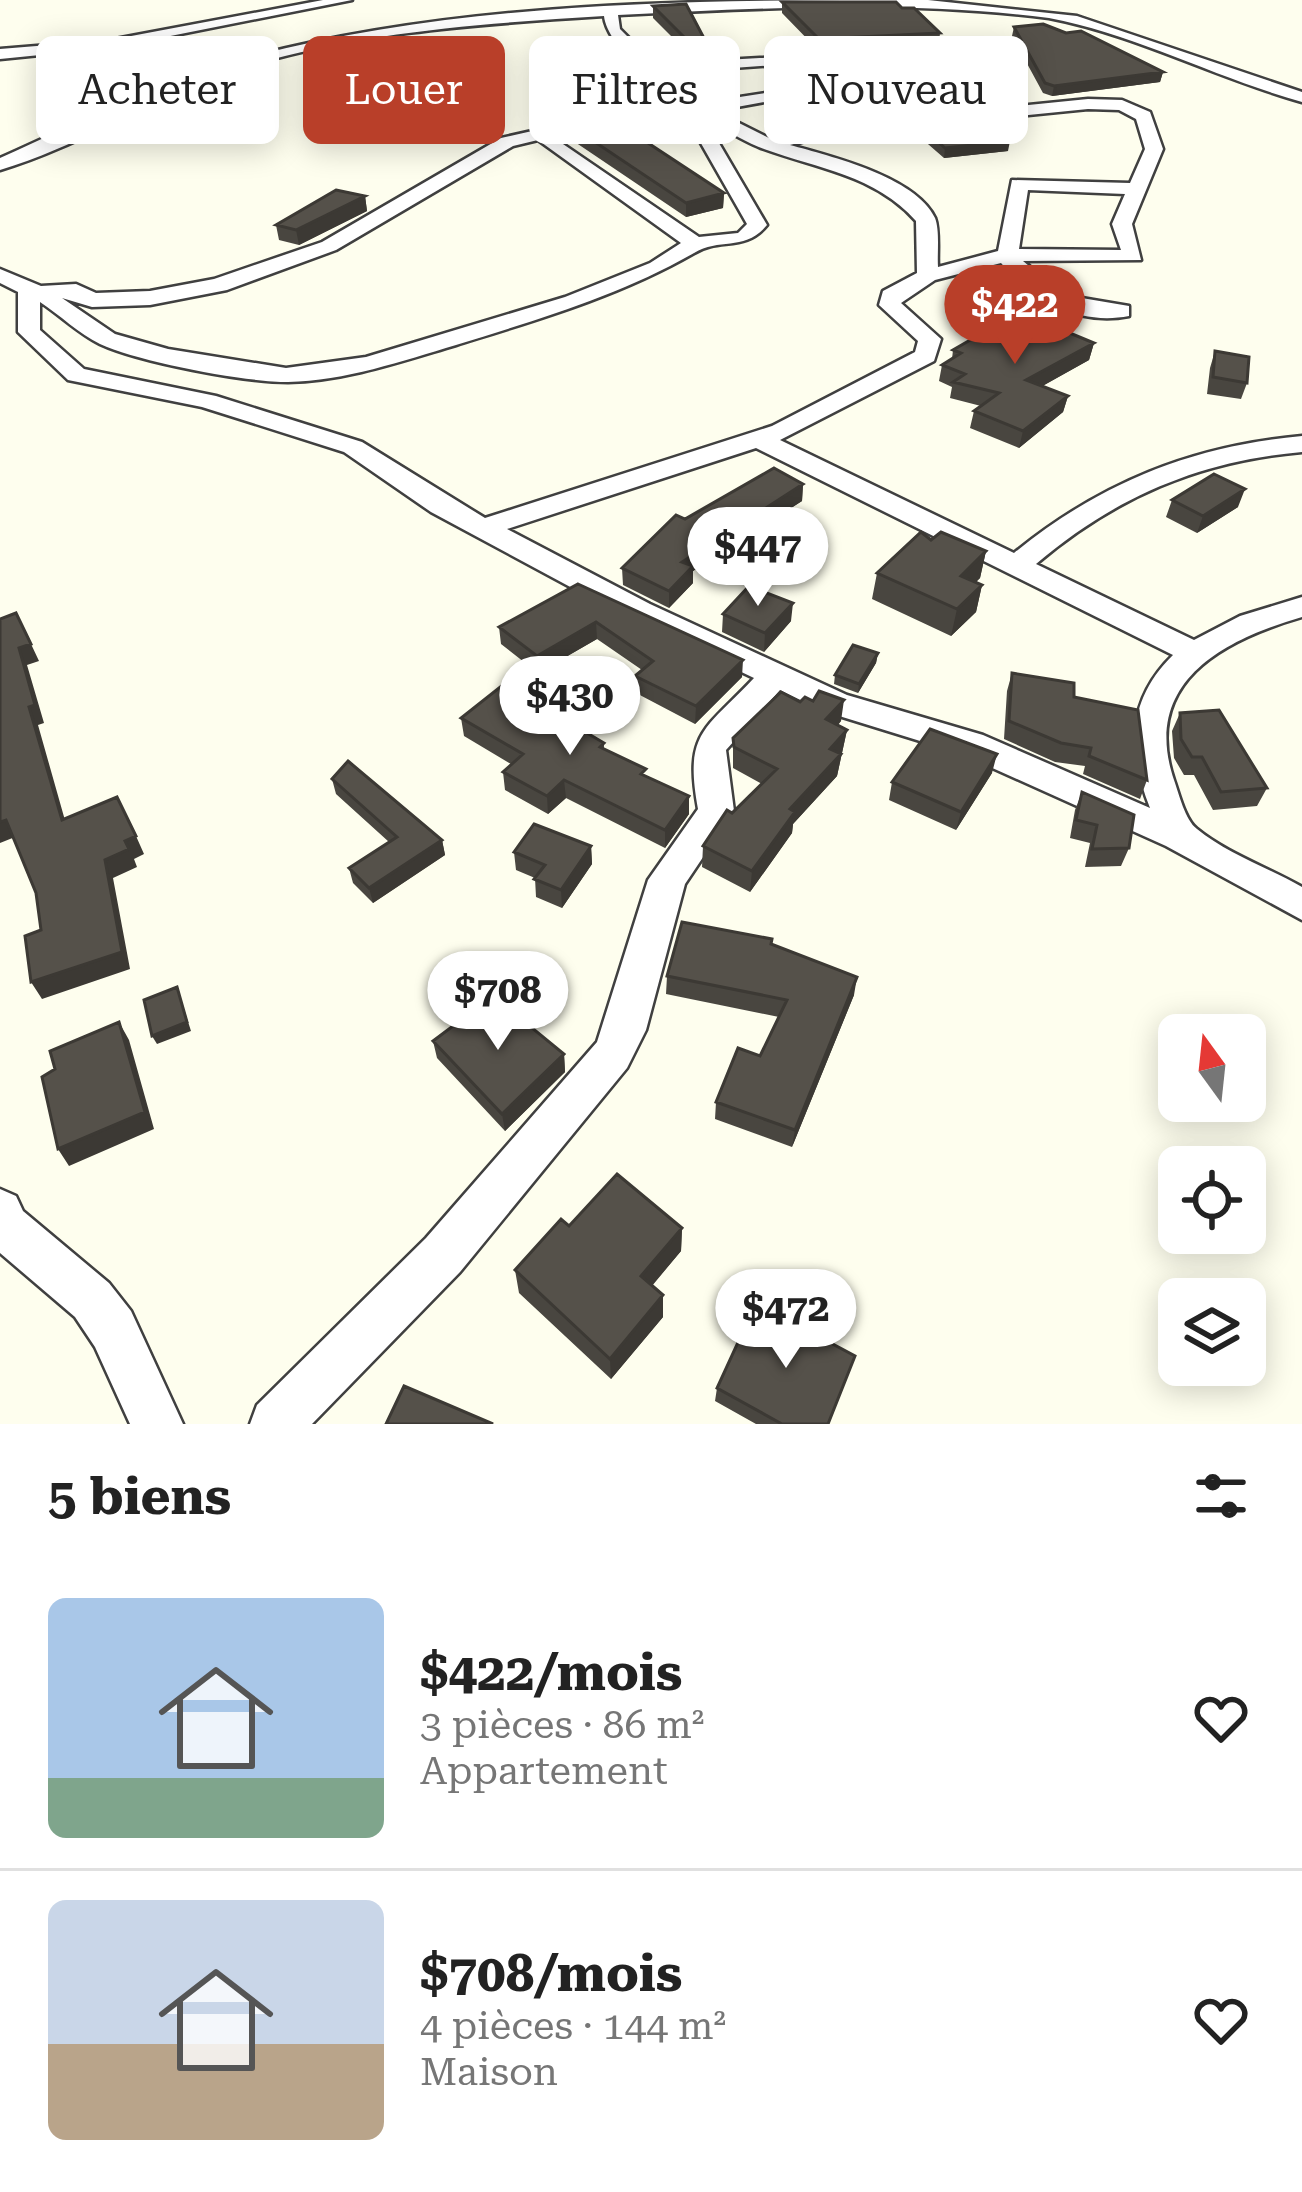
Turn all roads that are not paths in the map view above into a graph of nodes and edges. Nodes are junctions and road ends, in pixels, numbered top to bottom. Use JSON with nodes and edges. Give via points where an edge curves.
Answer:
{"nodes":[{"id":1,"x":345,"y":0,"type":"edge"},
{"id":2,"x":971,"y":2,"type":"edge"},
{"id":3,"x":610,"y":11,"type":"junction"},
{"id":4,"x":619,"y":36,"type":"edge"},
{"id":5,"x":0,"y":54,"type":"edge"},
{"id":6,"x":1302,"y":97,"type":"edge"},
{"id":7,"x":740,"y":129,"type":"edge"},
{"id":8,"x":710,"y":144,"type":"edge"},
{"id":9,"x":769,"y":145,"type":"junction"},
{"id":10,"x":0,"y":165,"type":"edge"},
{"id":11,"x":1137,"y":189,"type":"junction"},
{"id":12,"x":695,"y":243,"type":"junction"},
{"id":13,"x":1006,"y":255,"type":"junction"},
{"id":14,"x":0,"y":275,"type":"edge"},
{"id":15,"x":928,"y":276,"type":"junction"},
{"id":16,"x":33,"y":291,"type":"junction"},
{"id":17,"x":1121,"y":311,"type":"dead end"},
{"id":18,"x":758,"y":439,"type":"junction"},
{"id":19,"x":1302,"y":444,"type":"edge"},
{"id":20,"x":483,"y":528,"type":"junction"},
{"id":21,"x":1018,"y":564,"type":"junction"},
{"id":22,"x":1302,"y":607,"type":"edge"},
{"id":23,"x":1193,"y":652,"type":"junction"},
{"id":24,"x":776,"y":676,"type":"junction"},
{"id":25,"x":1179,"y":836,"type":"junction"},
{"id":26,"x":1302,"y":905,"type":"edge"},
{"id":27,"x":0,"y":1212,"type":"edge"},
{"id":28,"x":157,"y":1424,"type":"edge"},
{"id":29,"x":277,"y":1424,"type":"edge"}],
"edges":[{"from":1,"to":5,"type":"street","via":[[110,44]]},
{"from":2,"to":3,"type":"street"},
{"from":2,"to":6,"type":"street","via":[[1099,26]]},
{"from":3,"to":4,"type":"street"},
{"from":3,"to":10,"type":"street","via":[[407,31],[253,60]]},
{"from":7,"to":9,"type":"street"},
{"from":8,"to":12,"type":"street","via":[[757,225],[744,238]]},
{"from":9,"to":11,"type":"street","via":[[863,125],[1122,105],[1144,116],[1154,139]]},
{"from":9,"to":15,"type":"street","via":[[844,165],[906,198],[926,220]]},
{"from":11,"to":13,"type":"street","via":[[1018,184]]},
{"from":11,"to":13,"type":"street","via":[[1122,224],[1135,249],[1130,258]]},
{"from":12,"to":16,"type":"street","via":[[573,302],[331,372],[286,375],[165,356],[107,338]]},
{"from":12,"to":16,"type":"street","via":[[541,134],[507,142],[314,254],[219,285],[101,300],[83,299],[79,290]]},
{"from":13,"to":15,"type":"street"},
{"from":13,"to":17,"type":"street","via":[[1055,303]]},
{"from":14,"to":16,"type":"street"},
{"from":15,"to":18,"type":"street","via":[[890,301],[930,339],[926,356]]},
{"from":16,"to":20,"type":"street","via":[[29,332],[76,375],[321,433]]},
{"from":18,"to":20,"type":"street"},
{"from":18,"to":21,"type":"street"},
{"from":19,"to":21,"type":"street","via":[[1220,453],[1145,476],[1070,519]]},
{"from":20,"to":24,"type":"street"},
{"from":21,"to":23,"type":"street"},
{"from":22,"to":23,"type":"street"},
{"from":23,"to":25,"type":"street","via":[[1164,693],[1148,740]]},
{"from":24,"to":25,"type":"street","via":[[835,703],[971,744]]},
{"from":24,"to":29,"type":"street","via":[[710,746],[716,811],[667,880],[612,1055],[443,1255]]},
{"from":25,"to":26,"type":"street"},
{"from":27,"to":28,"type":"street","via":[[6,1227],[92,1300]]}]}
